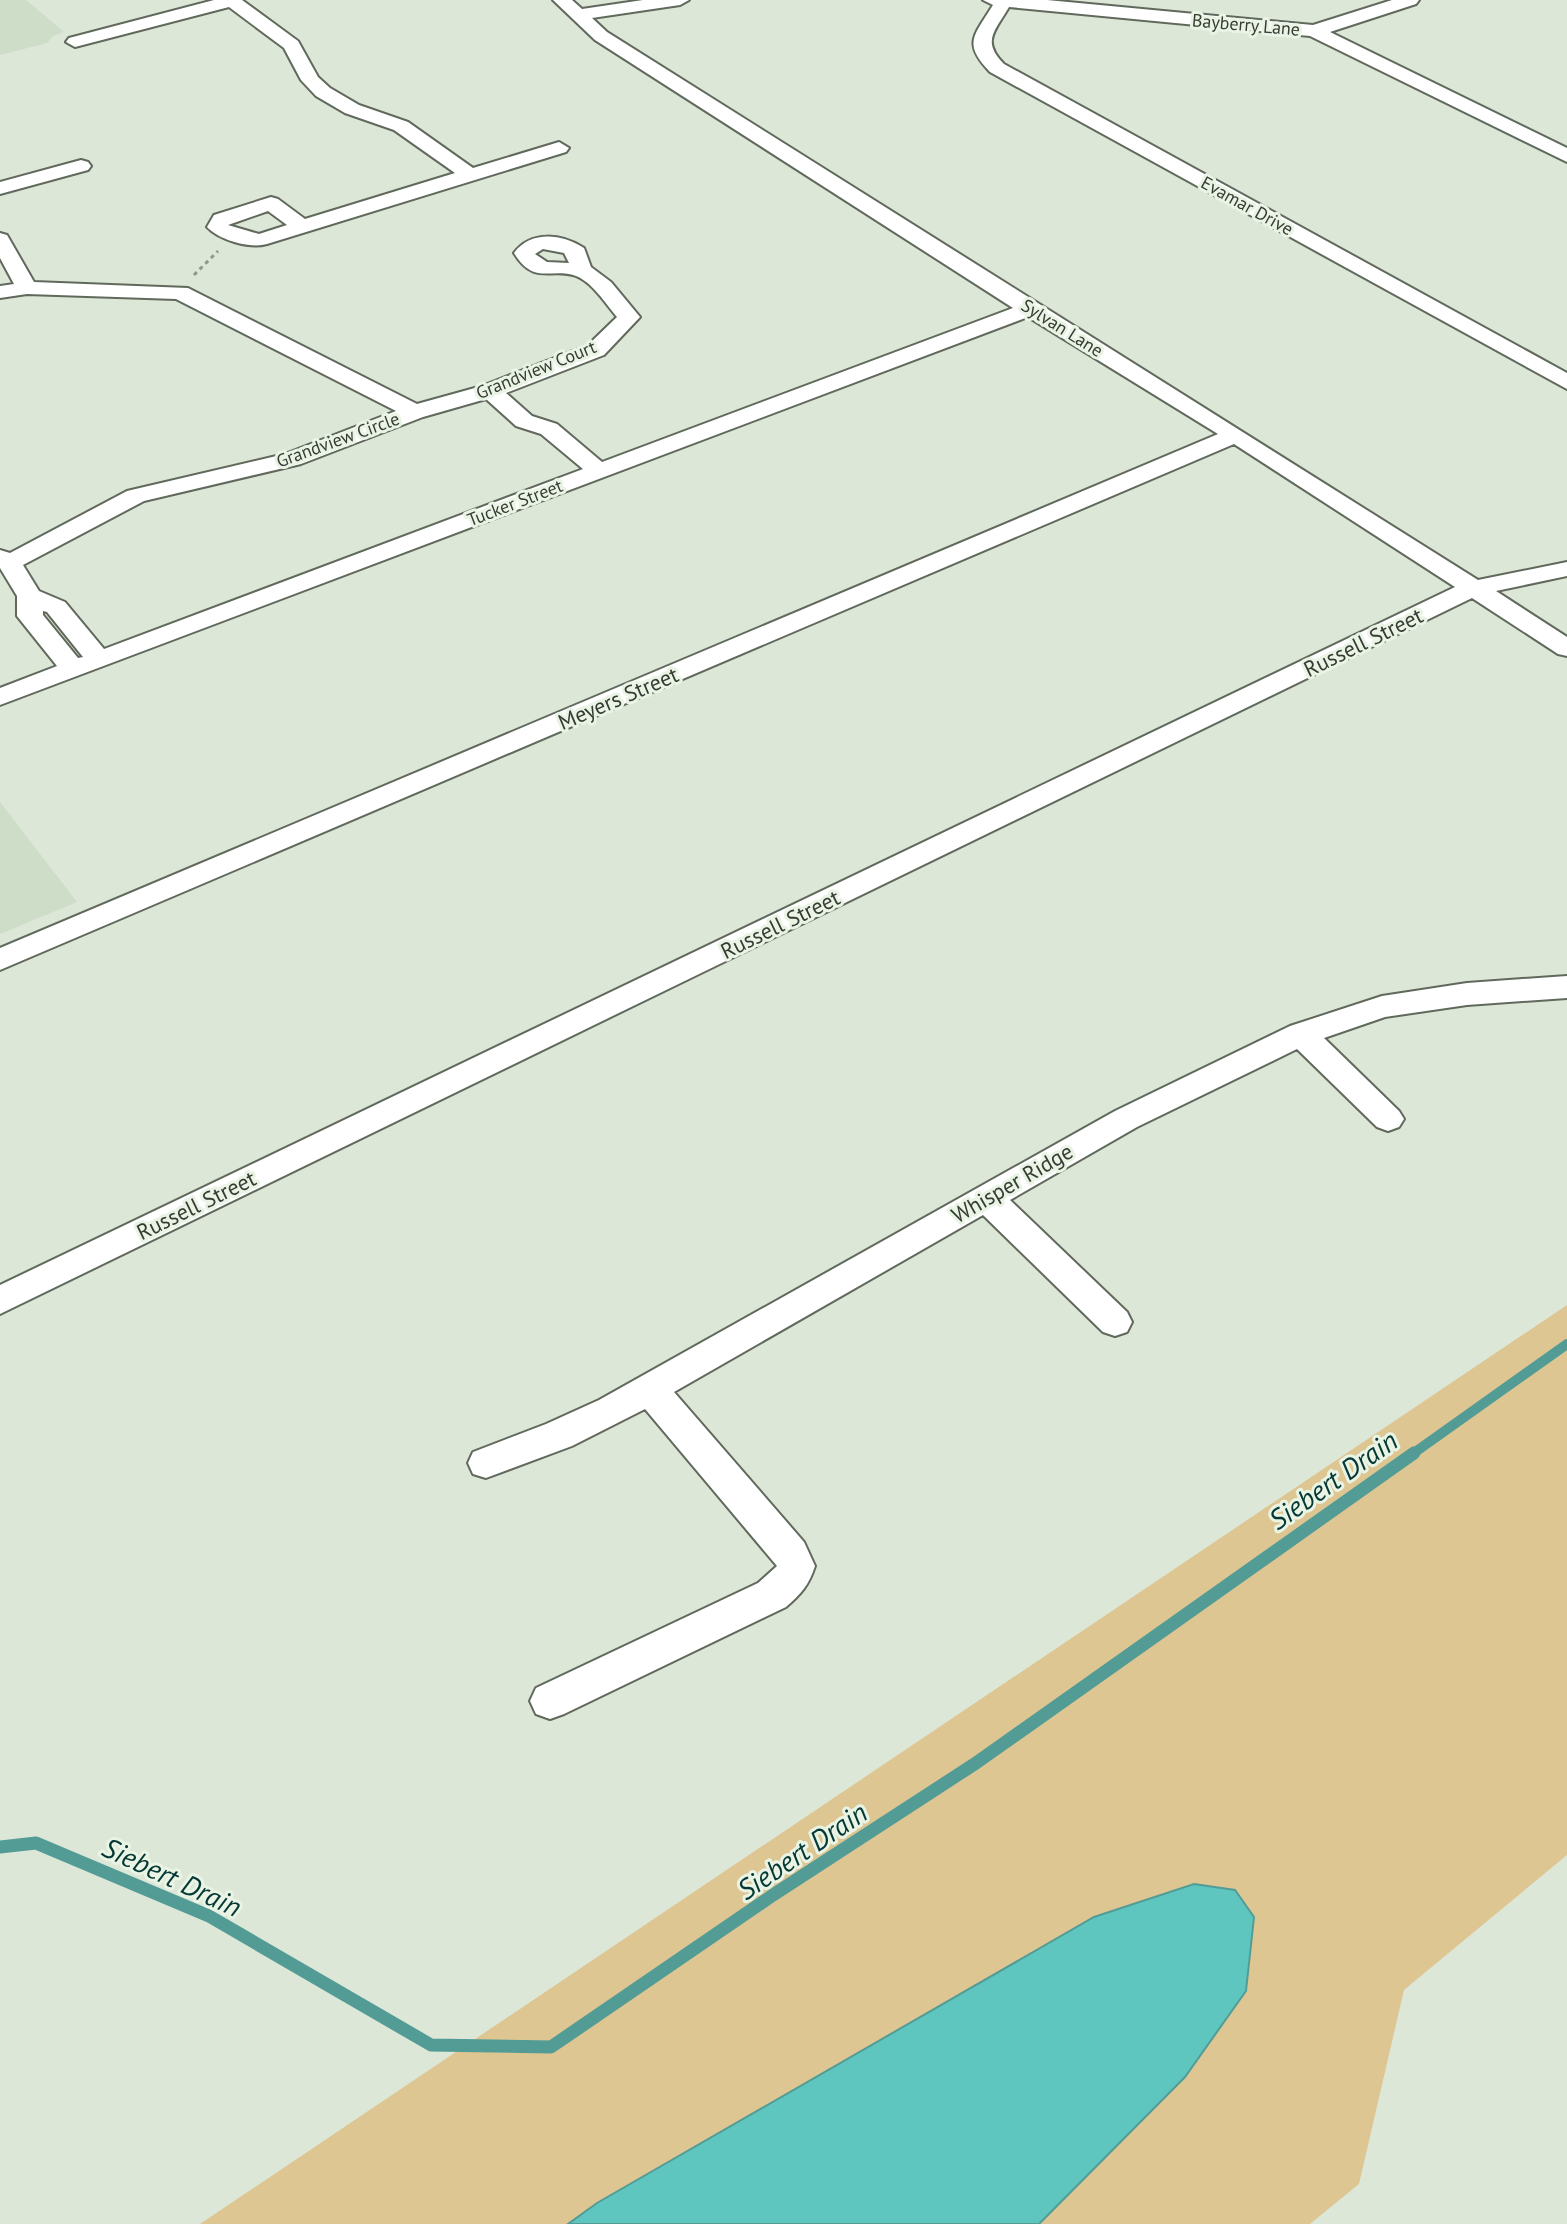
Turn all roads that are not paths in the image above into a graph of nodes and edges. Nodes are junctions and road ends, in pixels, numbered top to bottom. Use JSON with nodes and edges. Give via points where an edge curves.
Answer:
{"nodes":[{"id":1,"x":231,"y":0,"type":"edge"},
{"id":2,"x":680,"y":0,"type":"edge"},
{"id":3,"x":1410,"y":0,"type":"edge"},
{"id":4,"x":998,"y":1,"type":"edge"},
{"id":5,"x":569,"y":7,"type":"edge"},
{"id":6,"x":1314,"y":31,"type":"junction"},
{"id":7,"x":75,"y":42,"type":"dead end"},
{"id":8,"x":559,"y":148,"type":"dead end"},
{"id":9,"x":1567,"y":156,"type":"edge"},
{"id":10,"x":81,"y":166,"type":"dead end"},
{"id":11,"x":470,"y":175,"type":"junction"},
{"id":12,"x":0,"y":188,"type":"edge"},
{"id":13,"x":302,"y":227,"type":"junction"},
{"id":14,"x":0,"y":239,"type":"edge"},
{"id":15,"x":6,"y":262,"type":"edge"},
{"id":16,"x":581,"y":270,"type":"dead end"},
{"id":17,"x":27,"y":288,"type":"junction"},
{"id":18,"x":0,"y":292,"type":"edge"},
{"id":19,"x":1030,"y":309,"type":"junction"},
{"id":20,"x":1567,"y":382,"type":"edge"},
{"id":21,"x":490,"y":391,"type":"junction"},
{"id":22,"x":415,"y":412,"type":"junction"},
{"id":23,"x":1236,"y":435,"type":"junction"},
{"id":24,"x":588,"y":476,"type":"junction"},
{"id":25,"x":5,"y":560,"type":"edge"},
{"id":26,"x":1567,"y":569,"type":"edge"},
{"id":27,"x":1471,"y":589,"type":"junction"},
{"id":28,"x":30,"y":596,"type":"junction"},
{"id":29,"x":1567,"y":648,"type":"edge"},
{"id":30,"x":99,"y":660,"type":"junction"},
{"id":31,"x":73,"y":669,"type":"junction"},
{"id":32,"x":0,"y":697,"type":"edge"},
{"id":33,"x":0,"y":960,"type":"edge"},
{"id":34,"x":1567,"y":987,"type":"edge"},
{"id":35,"x":1301,"y":1034,"type":"junction"},
{"id":36,"x":1388,"y":1119,"type":"dead end"},
{"id":37,"x":986,"y":1198,"type":"junction"},
{"id":38,"x":0,"y":1300,"type":"edge"},
{"id":39,"x":1115,"y":1322,"type":"dead end"},
{"id":40,"x":650,"y":1389,"type":"junction"},
{"id":41,"x":486,"y":1463,"type":"dead end"},
{"id":42,"x":550,"y":1701,"type":"dead end"}],
"edges":[{"from":1,"to":7,"type":"street"},
{"from":1,"to":11,"type":"street","via":[[292,45],[310,80],[323,92],[401,126]]},
{"from":2,"to":5,"type":"street"},
{"from":3,"to":6,"type":"street"},
{"from":4,"to":6,"type":"street","name":"Bayberry Lane"},
{"from":4,"to":20,"type":"street","name":"Evamar Drive","via":[[981,39],[983,54],[997,68]]},
{"from":5,"to":19,"type":"street","name":"Sylvan Lane","via":[[601,36]]},
{"from":6,"to":9,"type":"street","name":"Bayberry Lane"},
{"from":8,"to":11,"type":"street"},
{"from":10,"to":12,"type":"street"},
{"from":11,"to":13,"type":"street"},
{"from":13,"to":13,"type":"street","via":[[271,203],[221,219],[217,227],[260,240]]},
{"from":14,"to":15,"type":"street"},
{"from":15,"to":17,"type":"street"},
{"from":16,"to":21,"type":"street","name":"Grandview Court","via":[[629,317],[596,350]]},
{"from":17,"to":18,"type":"street","name":"Grandview Circle"},
{"from":17,"to":22,"type":"street","name":"Grandview Circle","via":[[180,293]]},
{"from":19,"to":23,"type":"street","name":"Sylvan Lane"},
{"from":19,"to":24,"type":"street","name":"Tucker Street"},
{"from":21,"to":22,"type":"street","name":"Grandview Court"},
{"from":21,"to":24,"type":"street","via":[[524,421],[525,436]]},
{"from":22,"to":25,"type":"street","name":"Grandview Circle","via":[[293,459],[136,496]]},
{"from":23,"to":27,"type":"street","name":"Sylvan Lane"},
{"from":23,"to":33,"type":"street","name":"Meyers Street"},
{"from":24,"to":30,"type":"street","name":"Tucker Street"},
{"from":25,"to":28,"type":"street","name":"Grandview Circle"},
{"from":26,"to":27,"type":"street","name":"Russell Street"},
{"from":27,"to":29,"type":"street","name":"Sylvan Lane"},
{"from":27,"to":38,"type":"street","name":"Russell Street"},
{"from":28,"to":30,"type":"street","name":"Grandview Circle","via":[[56,607]]},
{"from":28,"to":31,"type":"street","name":"Grandview Circle","via":[[30,616]]},
{"from":30,"to":31,"type":"street","name":"Tucker Street"},
{"from":31,"to":32,"type":"street","name":"Tucker Street"},
{"from":34,"to":35,"type":"street","name":"Whisper Ridge","via":[[1382,1007]]},
{"from":35,"to":36,"type":"street"},
{"from":35,"to":37,"type":"street","name":"Whisper Ridge","via":[[1126,1119]]},
{"from":37,"to":39,"type":"street"},
{"from":37,"to":40,"type":"street","name":"Whisper Ridge"},
{"from":40,"to":41,"type":"street","name":"Whisper Ridge","via":[[559,1435]]},
{"from":40,"to":42,"type":"street","via":[[791,1553],[796,1566],[792,1578],[772,1595]]}]}
